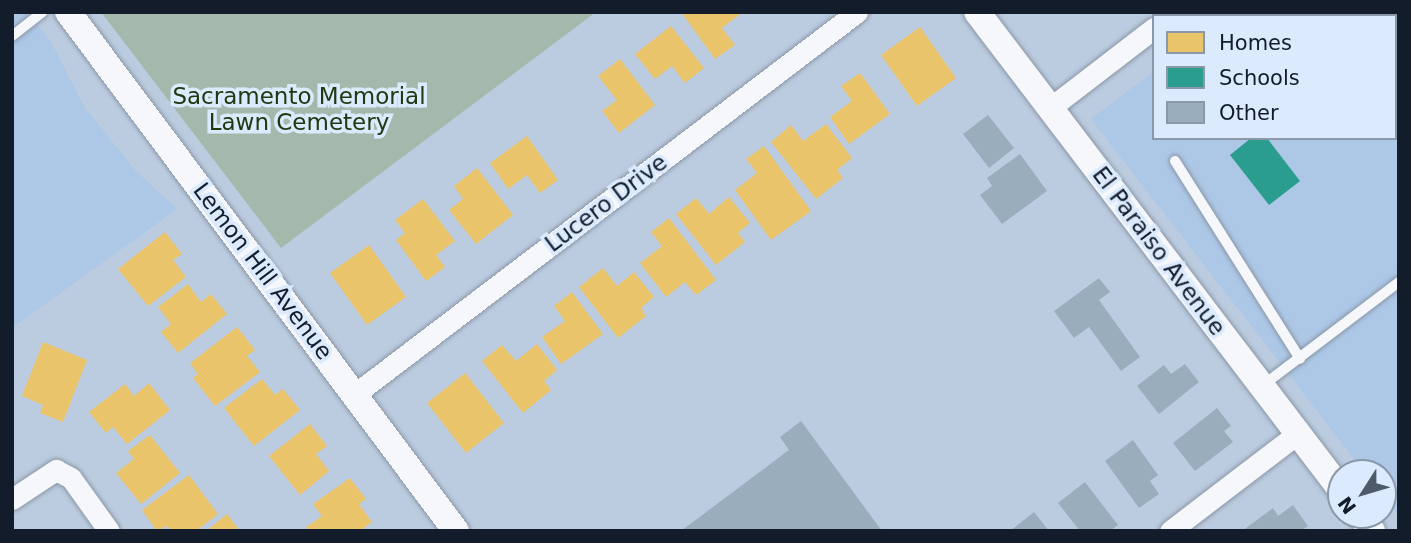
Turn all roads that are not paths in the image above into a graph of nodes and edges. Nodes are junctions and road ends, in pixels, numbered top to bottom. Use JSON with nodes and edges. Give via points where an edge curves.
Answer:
{"nodes":[{"id":1,"x":43,"y":12,"type":"edge"},
{"id":2,"x":68,"y":12,"type":"edge"},
{"id":3,"x":857,"y":12,"type":"edge"},
{"id":4,"x":977,"y":12,"type":"edge"},
{"id":5,"x":1152,"y":30,"type":"edge"},
{"id":6,"x":12,"y":36,"type":"edge"},
{"id":7,"x":1050,"y":108,"type":"junction"},
{"id":8,"x":1175,"y":161,"type":"dead end"},
{"id":9,"x":1399,"y":282,"type":"edge"},
{"id":10,"x":1300,"y":359,"type":"junction"},
{"id":11,"x":1262,"y":386,"type":"junction"},
{"id":12,"x":355,"y":394,"type":"junction"},
{"id":13,"x":1297,"y":433,"type":"junction"},
{"id":14,"x":1327,"y":472,"type":"edge"},
{"id":15,"x":12,"y":499,"type":"edge"},
{"id":16,"x":109,"y":531,"type":"edge"},
{"id":17,"x":456,"y":531,"type":"edge"},
{"id":18,"x":1170,"y":531,"type":"edge"}],
"edges":[{"from":1,"to":6,"type":"lane"},
{"from":2,"to":12,"type":"street","name":"Lemon Hill Avenue"},
{"from":3,"to":12,"type":"street","name":"Lucero Drive"},
{"from":4,"to":7,"type":"street","name":"El Paraiso Avenue"},
{"from":5,"to":7,"type":"street"},
{"from":7,"to":11,"type":"street","name":"El Paraiso Avenue"},
{"from":8,"to":10,"type":"lane"},
{"from":9,"to":10,"type":"lane"},
{"from":10,"to":11,"type":"lane"},
{"from":11,"to":13,"type":"street","name":"El Paraiso Avenue"},
{"from":12,"to":17,"type":"street","name":"Lemon Hill Avenue"},
{"from":13,"to":14,"type":"street","name":"El Paraiso Avenue"},
{"from":13,"to":18,"type":"street"},
{"from":15,"to":16,"type":"street","via":[[56,470],[71,478]]}]}
